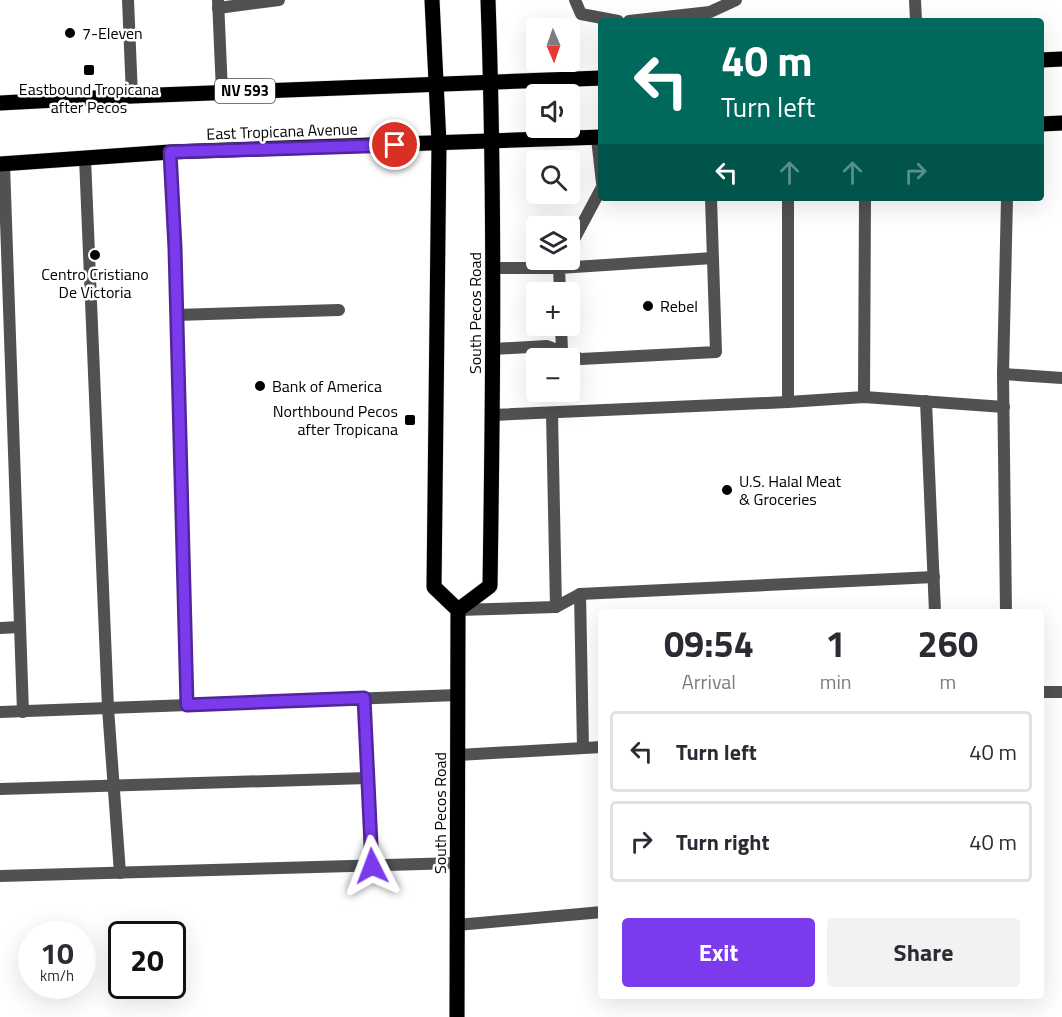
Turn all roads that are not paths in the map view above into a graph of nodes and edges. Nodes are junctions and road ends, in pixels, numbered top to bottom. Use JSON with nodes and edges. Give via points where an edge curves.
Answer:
{"nodes":[{"id":1,"x":128,"y":0,"type":"edge"},
{"id":2,"x":279,"y":0,"type":"edge"},
{"id":3,"x":432,"y":0,"type":"edge"},
{"id":4,"x":488,"y":0,"type":"edge"},
{"id":5,"x":575,"y":0,"type":"edge"},
{"id":6,"x":736,"y":0,"type":"edge"},
{"id":7,"x":915,"y":0,"type":"edge"},
{"id":8,"x":218,"y":4,"type":"edge"},
{"id":9,"x":602,"y":18,"type":"edge"},
{"id":10,"x":656,"y":18,"type":"edge"},
{"id":11,"x":916,"y":18,"type":"edge"},
{"id":12,"x":1062,"y":59,"type":"edge"},
{"id":13,"x":1044,"y":60,"type":"edge"},
{"id":14,"x":598,"y":78,"type":"edge"},
{"id":15,"x":490,"y":82,"type":"junction"},
{"id":16,"x":436,"y":84,"type":"junction"},
{"id":17,"x":222,"y":92,"type":"junction"},
{"id":18,"x":132,"y":96,"type":"junction"},
{"id":19,"x":0,"y":103,"type":"edge"},
{"id":20,"x":1062,"y":123,"type":"edge"},
{"id":21,"x":1044,"y":124,"type":"edge"},
{"id":22,"x":598,"y":137,"type":"edge"},
{"id":23,"x":492,"y":141,"type":"junction"},
{"id":24,"x":439,"y":143,"type":"junction"},
{"id":25,"x":170,"y":152,"type":"junction"},
{"id":26,"x":84,"y":158,"type":"junction"},
{"id":27,"x":2,"y":164,"type":"edge"},
{"id":28,"x":598,"y":201,"type":"edge"},
{"id":29,"x":711,"y":201,"type":"edge"},
{"id":30,"x":788,"y":201,"type":"edge"},
{"id":31,"x":865,"y":201,"type":"edge"},
{"id":32,"x":1007,"y":201,"type":"edge"},
{"id":33,"x":3,"y":229,"type":"edge"},
{"id":34,"x":580,"y":231,"type":"edge"},
{"id":35,"x":713,"y":258,"type":"junction"},
{"id":36,"x":580,"y":263,"type":"edge"},
{"id":37,"x":526,"y":266,"type":"edge"},
{"id":38,"x":492,"y":268,"type":"junction"},
{"id":39,"x":339,"y":310,"type":"dead end"},
{"id":40,"x":176,"y":315,"type":"junction"},
{"id":41,"x":553,"y":348,"type":"edge"},
{"id":42,"x":493,"y":349,"type":"junction"},
{"id":43,"x":580,"y":359,"type":"edge"},
{"id":44,"x":1004,"y":374,"type":"junction"},
{"id":45,"x":1062,"y":378,"type":"edge"},
{"id":46,"x":864,"y":397,"type":"junction"},
{"id":47,"x":926,"y":401,"type":"junction"},
{"id":48,"x":788,"y":402,"type":"junction"},
{"id":49,"x":1004,"y":407,"type":"junction"},
{"id":50,"x":552,"y":412,"type":"junction"},
{"id":51,"x":493,"y":415,"type":"junction"},
{"id":52,"x":934,"y":577,"type":"junction"},
{"id":53,"x":580,"y":594,"type":"junction"},
{"id":54,"x":556,"y":607,"type":"junction"},
{"id":55,"x":458,"y":609,"type":"junction"},
{"id":56,"x":935,"y":609,"type":"edge"},
{"id":57,"x":1006,"y":609,"type":"edge"},
{"id":58,"x":20,"y":627,"type":"junction"},
{"id":59,"x":0,"y":628,"type":"edge"},
{"id":60,"x":1044,"y":692,"type":"edge"},
{"id":61,"x":1062,"y":692,"type":"edge"},
{"id":62,"x":458,"y":695,"type":"junction"},
{"id":63,"x":364,"y":698,"type":"junction"},
{"id":64,"x":187,"y":705,"type":"junction"},
{"id":65,"x":108,"y":708,"type":"junction"},
{"id":66,"x":0,"y":712,"type":"edge"},
{"id":67,"x":23,"y":712,"type":"junction"},
{"id":68,"x":598,"y":747,"type":"edge"},
{"id":69,"x":583,"y":748,"type":"junction"},
{"id":70,"x":458,"y":755,"type":"junction"},
{"id":71,"x":368,"y":778,"type":"junction"},
{"id":72,"x":113,"y":786,"type":"junction"},
{"id":73,"x":0,"y":789,"type":"edge"},
{"id":74,"x":457,"y":863,"type":"junction"},
{"id":75,"x":372,"y":866,"type":"junction"},
{"id":76,"x":120,"y":873,"type":"junction"},
{"id":77,"x":0,"y":876,"type":"edge"},
{"id":78,"x":598,"y":912,"type":"edge"},
{"id":79,"x":457,"y":925,"type":"junction"},
{"id":80,"x":457,"y":1017,"type":"edge"}],
"edges":[{"from":1,"to":18,"type":"lane"},
{"from":2,"to":8,"type":"lane"},
{"from":3,"to":16,"type":"main road"},
{"from":4,"to":15,"type":"main road","name":"South Pecos Road"},
{"from":5,"to":9,"type":"lane","via":[[581,14]]},
{"from":6,"to":10,"type":"lane","via":[[710,12]]},
{"from":7,"to":11,"type":"lane"},
{"from":8,"to":17,"type":"lane"},
{"from":12,"to":13,"type":"main road"},
{"from":14,"to":15,"type":"main road","number":"NV 593"},
{"from":15,"to":16,"type":"main road","number":"NV 593"},
{"from":15,"to":23,"type":"main road","name":"South Pecos Road"},
{"from":16,"to":17,"type":"main road","number":"NV 593"},
{"from":16,"to":24,"type":"main road"},
{"from":17,"to":18,"type":"main road","number":"NV 593"},
{"from":18,"to":19,"type":"main road","number":"NV 593"},
{"from":20,"to":21,"type":"main road"},
{"from":22,"to":23,"type":"main road","name":"East Tropicana Avenue"},
{"from":23,"to":24,"type":"main road","name":"East Tropicana Avenue"},
{"from":23,"to":38,"type":"main road","name":"South Pecos Road"},
{"from":24,"to":25,"type":"main road","name":"East Tropicana Avenue"},
{"from":24,"to":55,"type":"main road","via":[[434,587]]},
{"from":25,"to":26,"type":"main road","name":"East Tropicana Avenue"},
{"from":25,"to":40,"type":"lane"},
{"from":26,"to":27,"type":"main road","name":"East Tropicana Avenue"},
{"from":26,"to":65,"type":"lane"},
{"from":27,"to":33,"type":"lane"},
{"from":28,"to":34,"type":"lane"},
{"from":29,"to":35,"type":"lane"},
{"from":30,"to":48,"type":"lane"},
{"from":31,"to":46,"type":"lane"},
{"from":32,"to":44,"type":"lane"},
{"from":33,"to":58,"type":"lane"},
{"from":35,"to":36,"type":"lane"},
{"from":35,"to":43,"type":"lane","via":[[716,352]]},
{"from":37,"to":38,"type":"lane"},
{"from":38,"to":42,"type":"main road","name":"South Pecos Road"},
{"from":39,"to":40,"type":"lane"},
{"from":40,"to":64,"type":"lane"},
{"from":41,"to":42,"type":"lane"},
{"from":42,"to":51,"type":"main road","name":"South Pecos Road"},
{"from":44,"to":45,"type":"lane"},
{"from":44,"to":49,"type":"lane"},
{"from":46,"to":47,"type":"lane"},
{"from":46,"to":48,"type":"lane"},
{"from":47,"to":49,"type":"lane"},
{"from":47,"to":52,"type":"lane"},
{"from":48,"to":50,"type":"lane"},
{"from":49,"to":57,"type":"lane"},
{"from":50,"to":51,"type":"lane"},
{"from":50,"to":54,"type":"lane"},
{"from":51,"to":55,"type":"main road","name":"South Pecos Road","via":[[490,586]]},
{"from":52,"to":53,"type":"lane"},
{"from":52,"to":56,"type":"lane"},
{"from":53,"to":54,"type":"lane"},
{"from":53,"to":69,"type":"lane"},
{"from":54,"to":55,"type":"lane"},
{"from":55,"to":62,"type":"main road","name":"South Pecos Road"},
{"from":58,"to":59,"type":"lane"},
{"from":58,"to":67,"type":"lane"},
{"from":60,"to":61,"type":"lane"},
{"from":62,"to":63,"type":"lane"},
{"from":62,"to":70,"type":"main road","name":"South Pecos Road"},
{"from":63,"to":64,"type":"lane"},
{"from":63,"to":71,"type":"lane"},
{"from":64,"to":65,"type":"lane"},
{"from":65,"to":67,"type":"lane"},
{"from":65,"to":72,"type":"lane"},
{"from":66,"to":67,"type":"lane"},
{"from":68,"to":69,"type":"lane"},
{"from":69,"to":70,"type":"lane"},
{"from":70,"to":74,"type":"main road","name":"South Pecos Road"},
{"from":71,"to":72,"type":"lane"},
{"from":71,"to":75,"type":"lane"},
{"from":72,"to":73,"type":"lane"},
{"from":72,"to":76,"type":"lane"},
{"from":74,"to":75,"type":"lane"},
{"from":74,"to":79,"type":"main road","name":"South Pecos Road"},
{"from":75,"to":76,"type":"lane"},
{"from":76,"to":77,"type":"lane"},
{"from":78,"to":79,"type":"lane"},
{"from":79,"to":80,"type":"main road","name":"South Pecos Road"}]}
